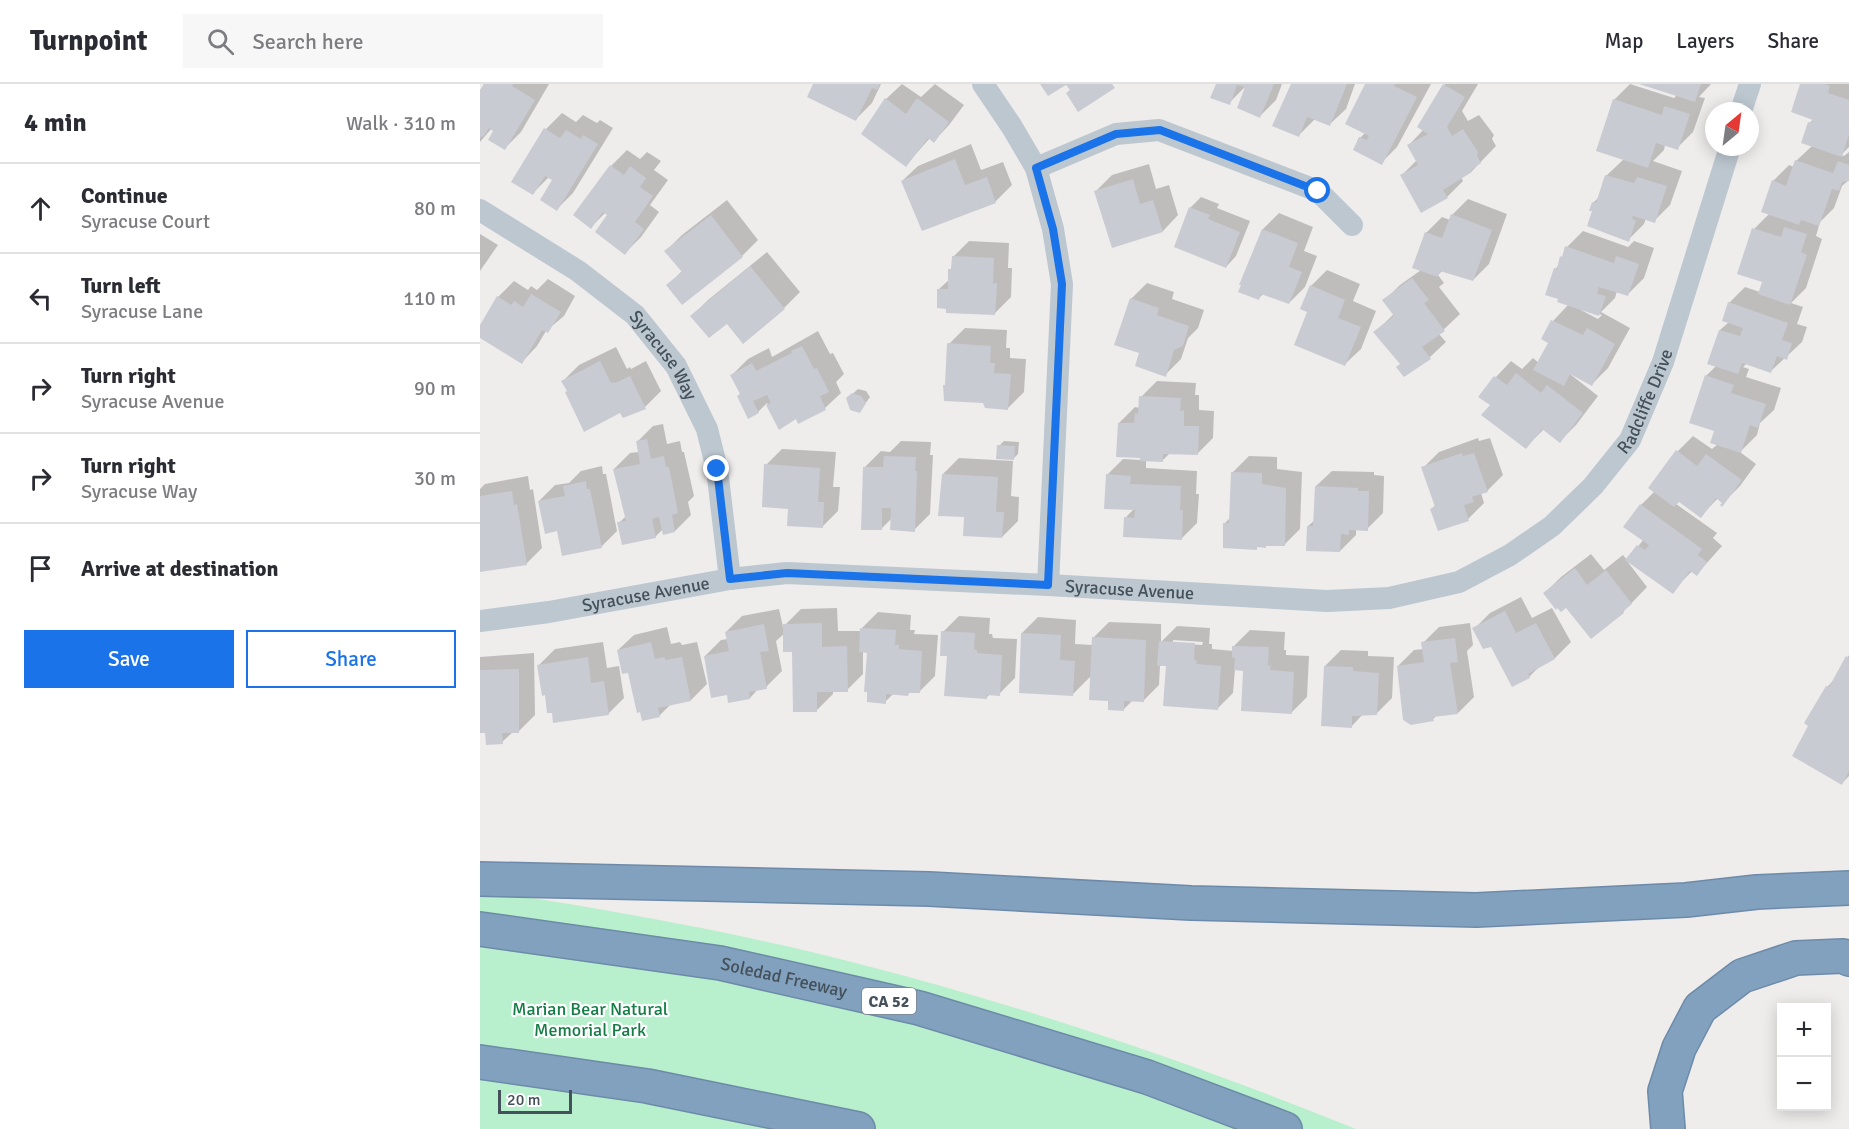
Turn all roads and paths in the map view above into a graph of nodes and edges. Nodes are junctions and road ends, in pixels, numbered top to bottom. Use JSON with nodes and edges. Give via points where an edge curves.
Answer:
{"nodes":[{"id":1,"x":983,"y":84,"type":"edge"},
{"id":2,"x":1750,"y":84,"type":"edge"},
{"id":3,"x":1744,"y":102,"type":"edge"},
{"id":4,"x":1727,"y":156,"type":"edge"},
{"id":5,"x":1036,"y":168,"type":"junction"},
{"id":6,"x":480,"y":210,"type":"edge"},
{"id":7,"x":1352,"y":225,"type":"dead end"},
{"id":8,"x":730,"y":579,"type":"junction"},
{"id":9,"x":1459,"y":582,"type":"joint"},
{"id":10,"x":1048,"y":585,"type":"junction"},
{"id":11,"x":480,"y":621,"type":"edge"},
{"id":12,"x":1849,"y":867,"type":"edge"},
{"id":13,"x":480,"y":879,"type":"edge"},
{"id":14,"x":1849,"y":888,"type":"edge"},
{"id":15,"x":1757,"y":892,"type":"junction"},
{"id":16,"x":480,"y":929,"type":"edge"},
{"id":17,"x":1849,"y":958,"type":"edge"},
{"id":18,"x":480,"y":1062,"type":"edge"},
{"id":19,"x":858,"y":1129,"type":"edge"},
{"id":20,"x":1285,"y":1129,"type":"edge"},
{"id":21,"x":1668,"y":1129,"type":"edge"}],
"edges":[{"from":1,"to":5,"type":"street"},
{"from":2,"to":3,"type":"street"},
{"from":4,"to":9,"type":"street","name":"Radcliffe Drive","via":[[1663,362],[1630,440],[1593,486],[1552,526],[1510,555]]},
{"from":5,"to":7,"type":"street","via":[[1116,134],[1160,130],[1318,191]]},
{"from":5,"to":10,"type":"street","via":[[1053,229],[1062,284]]},
{"from":6,"to":8,"type":"street","name":"Syracuse Way","via":[[578,271],[635,315],[676,366],[710,439]]},
{"from":8,"to":10,"type":"street","name":"Syracuse Avenue","via":[[787,573]]},
{"from":8,"to":11,"type":"street","name":"Syracuse Avenue"},
{"from":9,"to":10,"type":"street","name":"Syracuse Avenue","via":[[1389,598],[1327,601]]},
{"from":12,"to":15,"type":"highway"},
{"from":13,"to":15,"type":"highway","via":[[929,889],[1191,903],[1476,910],[1686,900]]},
{"from":14,"to":15,"type":"highway"},
{"from":16,"to":20,"type":"highway","name":"Soledad Freeway","number":"CA 52","via":[[720,963],[919,1008],[1147,1077]]},
{"from":17,"to":21,"type":"highway","via":[[1796,958],[1742,976],[1700,1008],[1679,1048],[1665,1091]]},
{"from":18,"to":19,"type":"highway","via":[[647,1086]]}]}
